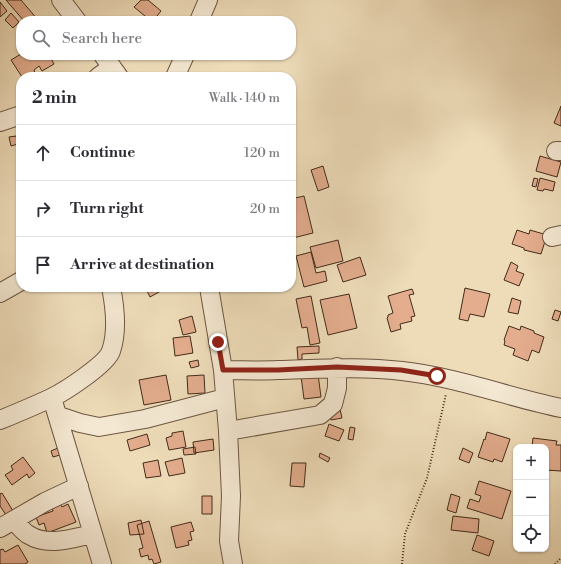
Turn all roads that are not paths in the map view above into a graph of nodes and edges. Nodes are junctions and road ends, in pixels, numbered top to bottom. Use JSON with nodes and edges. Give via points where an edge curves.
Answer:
{"nodes":[{"id":1,"x":61,"y":0,"type":"edge"},
{"id":2,"x":208,"y":0,"type":"edge"},
{"id":3,"x":73,"y":16,"type":"edge"},
{"id":4,"x":201,"y":16,"type":"edge"},
{"id":5,"x":183,"y":60,"type":"edge"},
{"id":6,"x":177,"y":72,"type":"edge"},
{"id":7,"x":16,"y":117,"type":"edge"},
{"id":8,"x":0,"y":122,"type":"edge"},
{"id":9,"x":16,"y":283,"type":"edge"},
{"id":10,"x":112,"y":292,"type":"edge"},
{"id":11,"x":210,"y":292,"type":"edge"},
{"id":12,"x":0,"y":293,"type":"edge"},
{"id":13,"x":337,"y":367,"type":"junction"},
{"id":14,"x":223,"y":370,"type":"junction"},
{"id":15,"x":52,"y":398,"type":"junction"},
{"id":16,"x":225,"y":398,"type":"junction"},
{"id":17,"x":561,"y":408,"type":"edge"},
{"id":18,"x":59,"y":416,"type":"junction"},
{"id":19,"x":0,"y":420,"type":"edge"},
{"id":20,"x":228,"y":431,"type":"junction"},
{"id":21,"x":79,"y":486,"type":"junction"},
{"id":22,"x":7,"y":524,"type":"edge"},
{"id":23,"x":93,"y":534,"type":"junction"},
{"id":24,"x":102,"y":564,"type":"edge"},
{"id":25,"x":233,"y":564,"type":"edge"}],
"edges":[{"from":1,"to":3,"type":"street"},
{"from":2,"to":4,"type":"street"},
{"from":5,"to":6,"type":"street"},
{"from":7,"to":8,"type":"street"},
{"from":9,"to":12,"type":"street"},
{"from":10,"to":15,"type":"street","via":[[115,335],[111,352],[101,365]]},
{"from":11,"to":14,"type":"street"},
{"from":13,"to":14,"type":"street"},
{"from":13,"to":17,"type":"street","via":[[401,370],[449,378],[508,396]]},
{"from":13,"to":20,"type":"street","via":[[337,388],[333,404],[320,415]]},
{"from":14,"to":16,"type":"street"},
{"from":15,"to":18,"type":"street"},
{"from":15,"to":19,"type":"street"},
{"from":16,"to":18,"type":"street","via":[[145,419],[100,427]]},
{"from":16,"to":20,"type":"street"},
{"from":18,"to":21,"type":"street"},
{"from":20,"to":25,"type":"street","via":[[231,496],[229,541]]},
{"from":21,"to":22,"type":"street"},
{"from":21,"to":23,"type":"street"},
{"from":22,"to":23,"type":"street","via":[[44,541]]},
{"from":23,"to":24,"type":"street"}]}
